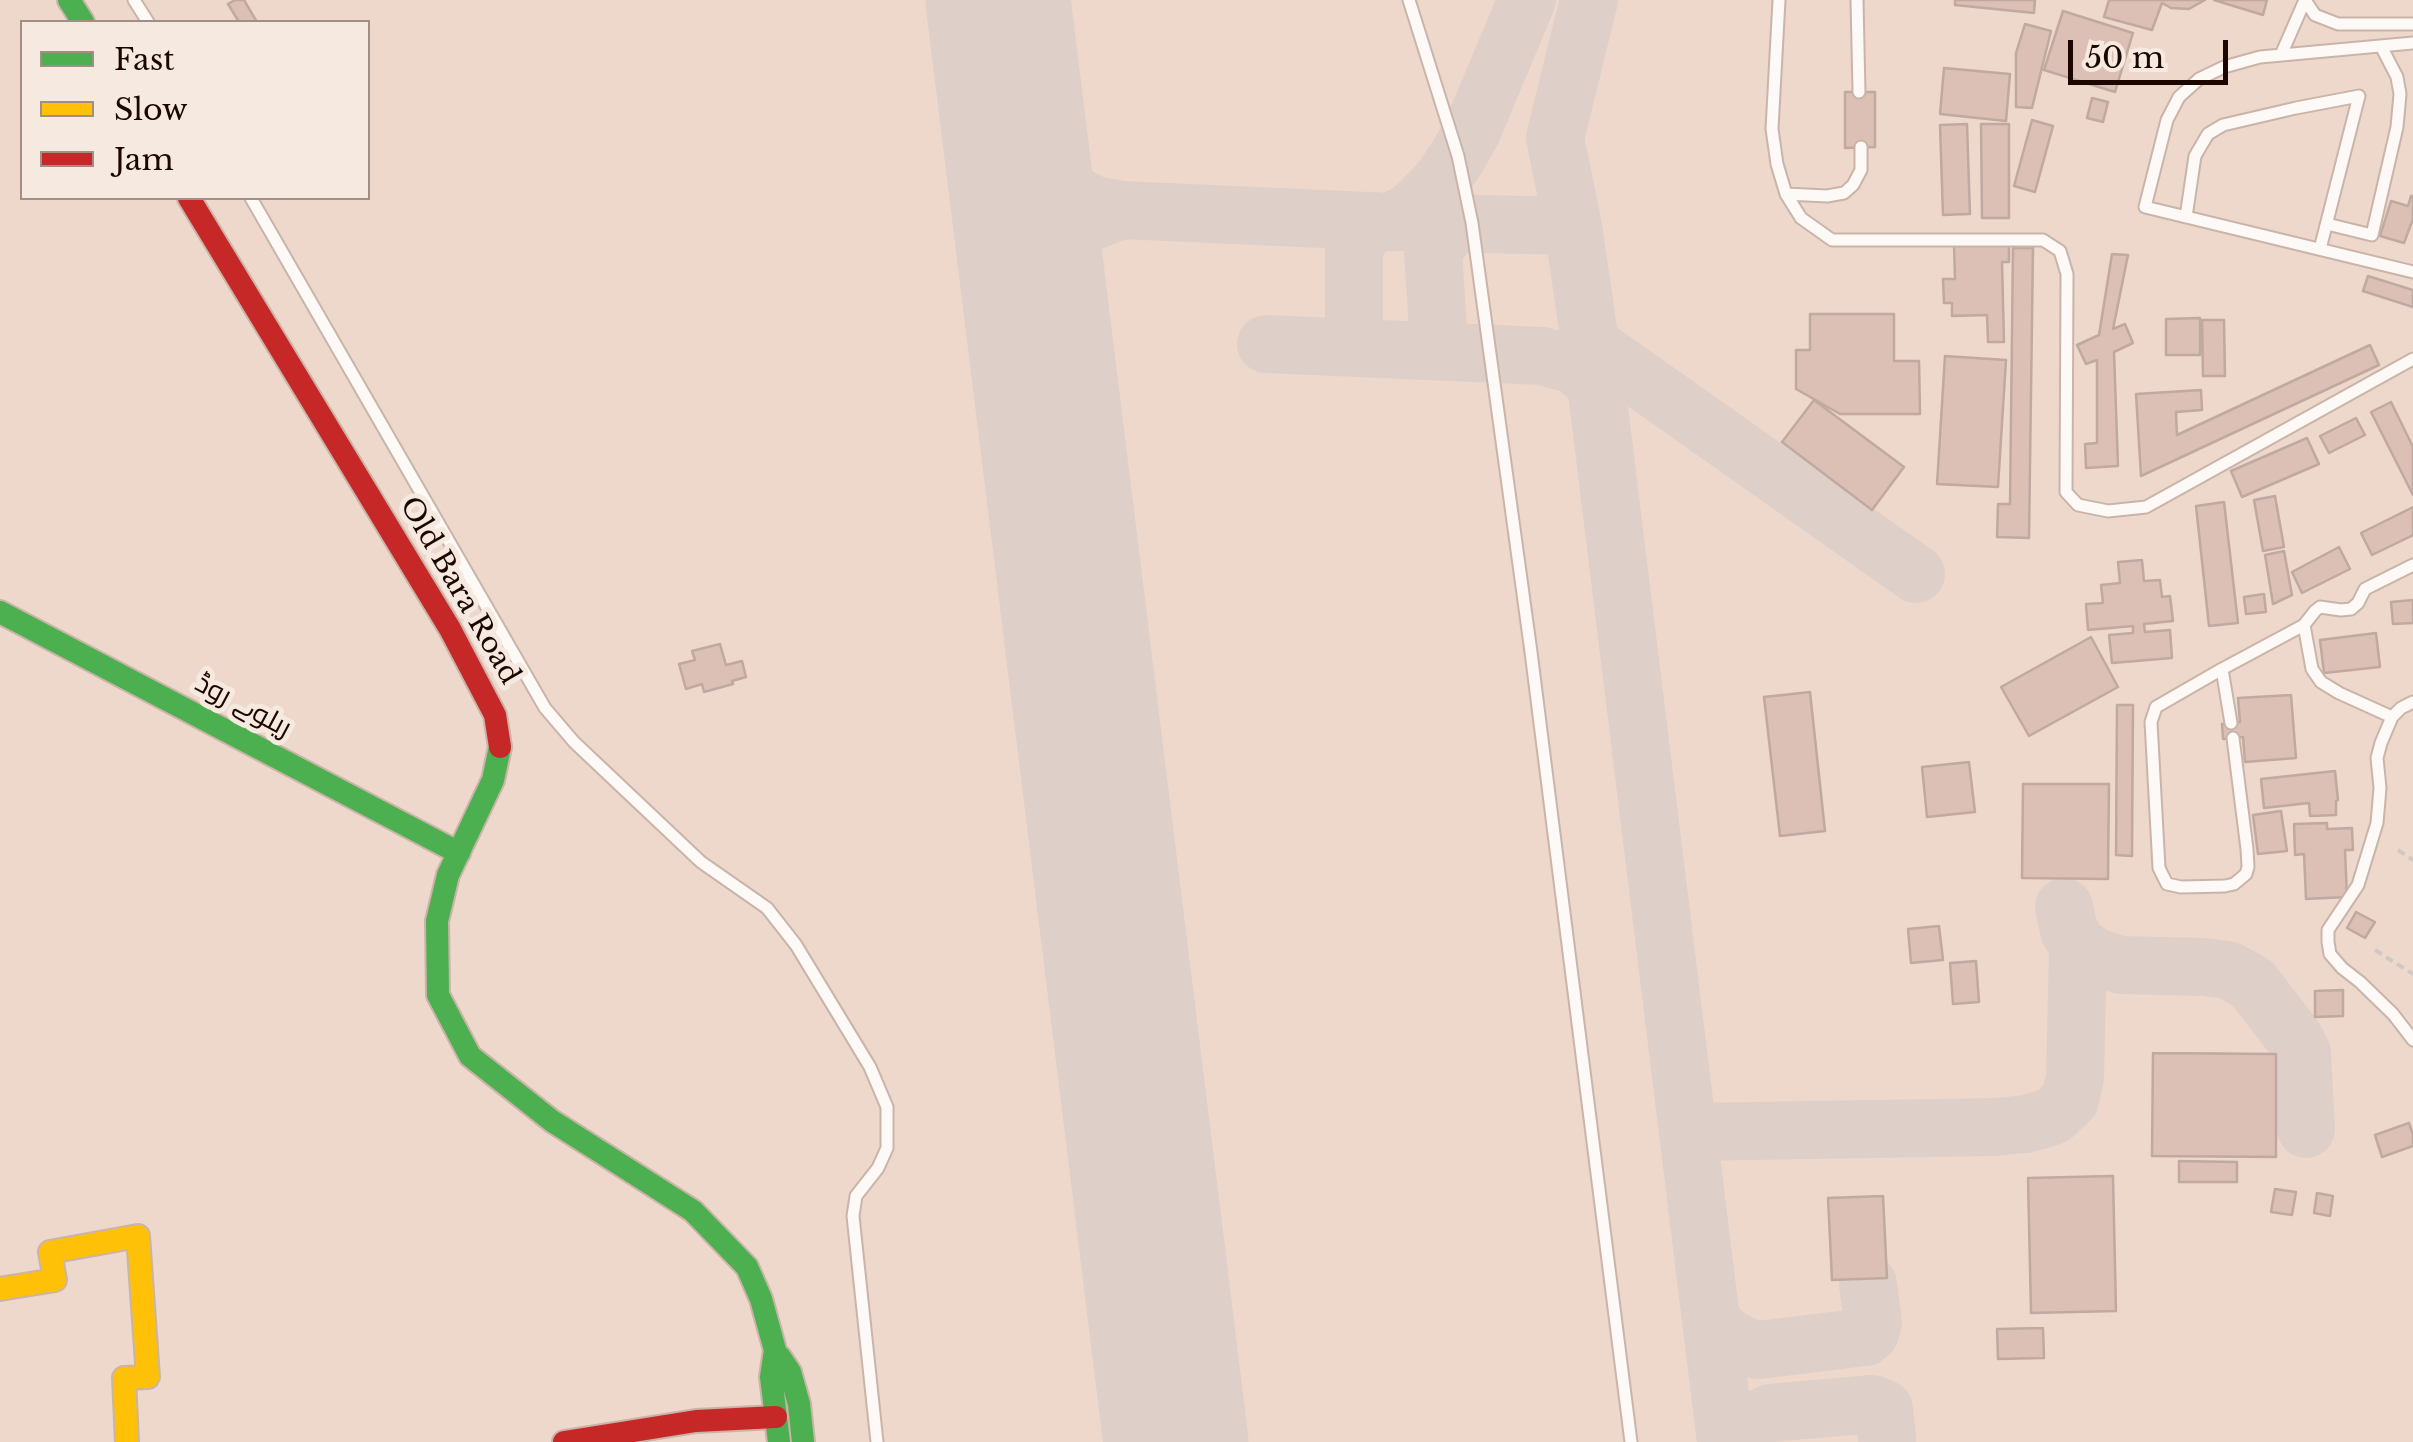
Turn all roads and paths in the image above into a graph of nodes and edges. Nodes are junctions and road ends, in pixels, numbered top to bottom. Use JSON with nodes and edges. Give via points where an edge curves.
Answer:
{"nodes":[{"id":1,"x":1409,"y":0,"type":"edge"},
{"id":2,"x":1778,"y":0,"type":"edge"},
{"id":3,"x":1857,"y":0,"type":"edge"},
{"id":4,"x":2305,"y":0,"type":"edge"},
{"id":5,"x":2413,"y":24,"type":"edge"},
{"id":6,"x":2413,"y":43,"type":"edge"},
{"id":7,"x":2381,"y":46,"type":"junction"},
{"id":8,"x":2281,"y":55,"type":"junction"},
{"id":9,"x":1860,"y":92,"type":"dead end"},
{"id":10,"x":1862,"y":147,"type":"dead end"},
{"id":11,"x":1786,"y":194,"type":"junction"},
{"id":12,"x":189,"y":200,"type":"edge"},
{"id":13,"x":252,"y":200,"type":"edge"},
{"id":14,"x":2186,"y":217,"type":"junction"},
{"id":15,"x":2327,"y":224,"type":"junction"},
{"id":16,"x":2320,"y":249,"type":"junction"},
{"id":17,"x":2413,"y":272,"type":"edge"},
{"id":18,"x":2413,"y":359,"type":"edge"},
{"id":19,"x":2413,"y":564,"type":"edge"},
{"id":20,"x":0,"y":612,"type":"edge"},
{"id":21,"x":2304,"y":625,"type":"junction"},
{"id":22,"x":2222,"y":669,"type":"junction"},
{"id":23,"x":2413,"y":702,"type":"edge"},
{"id":24,"x":2392,"y":717,"type":"junction"},
{"id":25,"x":2230,"y":723,"type":"dead end"},
{"id":26,"x":2232,"y":738,"type":"dead end"},
{"id":27,"x":2398,"y":850,"type":"dead end"},
{"id":28,"x":459,"y":853,"type":"junction"},
{"id":29,"x":2413,"y":860,"type":"edge"},
{"id":30,"x":2374,"y":950,"type":"dead end"},
{"id":31,"x":2413,"y":974,"type":"edge"},
{"id":32,"x":2413,"y":1040,"type":"edge"},
{"id":33,"x":0,"y":1289,"type":"edge"},
{"id":34,"x":774,"y":1350,"type":"junction"},
{"id":35,"x":776,"y":1417,"type":"junction"},
{"id":36,"x":127,"y":1442,"type":"edge"},
{"id":37,"x":564,"y":1442,"type":"edge"},
{"id":38,"x":779,"y":1442,"type":"edge"},
{"id":39,"x":803,"y":1442,"type":"edge"},
{"id":40,"x":877,"y":1442,"type":"edge"},
{"id":41,"x":1631,"y":1442,"type":"edge"}],
"edges":[{"from":1,"to":41,"type":"lane","via":[[1472,223]]},
{"from":2,"to":11,"type":"lane","via":[[1772,128]]},
{"from":3,"to":9,"type":"lane"},
{"from":4,"to":5,"type":"lane","via":[[2315,15],[2338,24]]},
{"from":4,"to":8,"type":"lane"},
{"from":6,"to":7,"type":"lane"},
{"from":7,"to":8,"type":"lane"},
{"from":7,"to":15,"type":"lane","via":[[2400,94],[2372,235]]},
{"from":8,"to":14,"type":"lane","via":[[2224,67],[2179,97],[2145,207]]},
{"from":10,"to":11,"type":"lane","via":[[1861,170],[1844,192]]},
{"from":11,"to":18,"type":"lane","via":[[1801,218],[1832,240],[2043,240],[2060,252],[2067,274],[2066,492],[2078,505],[2146,507]]},
{"from":12,"to":28,"type":"street","name":"Old Bara Road","via":[[450,628],[495,715],[500,747],[493,780]]},
{"from":13,"to":40,"type":"lane","via":[[545,708],[702,862],[766,908],[870,1067],[886,1107],[887,1148],[856,1196],[853,1216]]},
{"from":14,"to":15,"type":"lane","via":[[2196,156],[2208,134],[2223,125],[2359,96]]},
{"from":14,"to":16,"type":"lane"},
{"from":15,"to":16,"type":"lane"},
{"from":16,"to":17,"type":"lane"},
{"from":19,"to":21,"type":"lane","via":[[2364,589],[2352,609],[2320,607]]},
{"from":20,"to":28,"type":"street","name":"ریلوے روڈ"},
{"from":21,"to":22,"type":"lane"},
{"from":21,"to":24,"type":"lane","via":[[2321,682]]},
{"from":22,"to":25,"type":"lane"},
{"from":22,"to":26,"type":"lane","via":[[2152,714],[2159,868],[2167,884],[2225,886],[2246,874]]},
{"from":23,"to":24,"type":"lane"},
{"from":24,"to":32,"type":"lane","via":[[2377,758],[2377,824],[2358,886],[2328,930],[2328,942],[2342,968]]},
{"from":27,"to":29,"type":"path"},
{"from":28,"to":34,"type":"street","name":"Old Bara Road","via":[[437,921],[438,994],[470,1056],[552,1120],[693,1211],[747,1267]]},
{"from":30,"to":31,"type":"path"},
{"from":33,"to":36,"type":"street","via":[[54,1280],[50,1252],[138,1236],[148,1377],[124,1378]]},
{"from":34,"to":35,"type":"street","name":"Old Bara Road"},
{"from":34,"to":39,"type":"street","via":[[790,1372]]},
{"from":35,"to":37,"type":"street"},
{"from":35,"to":38,"type":"street","name":"Old Bara Road"}]}
